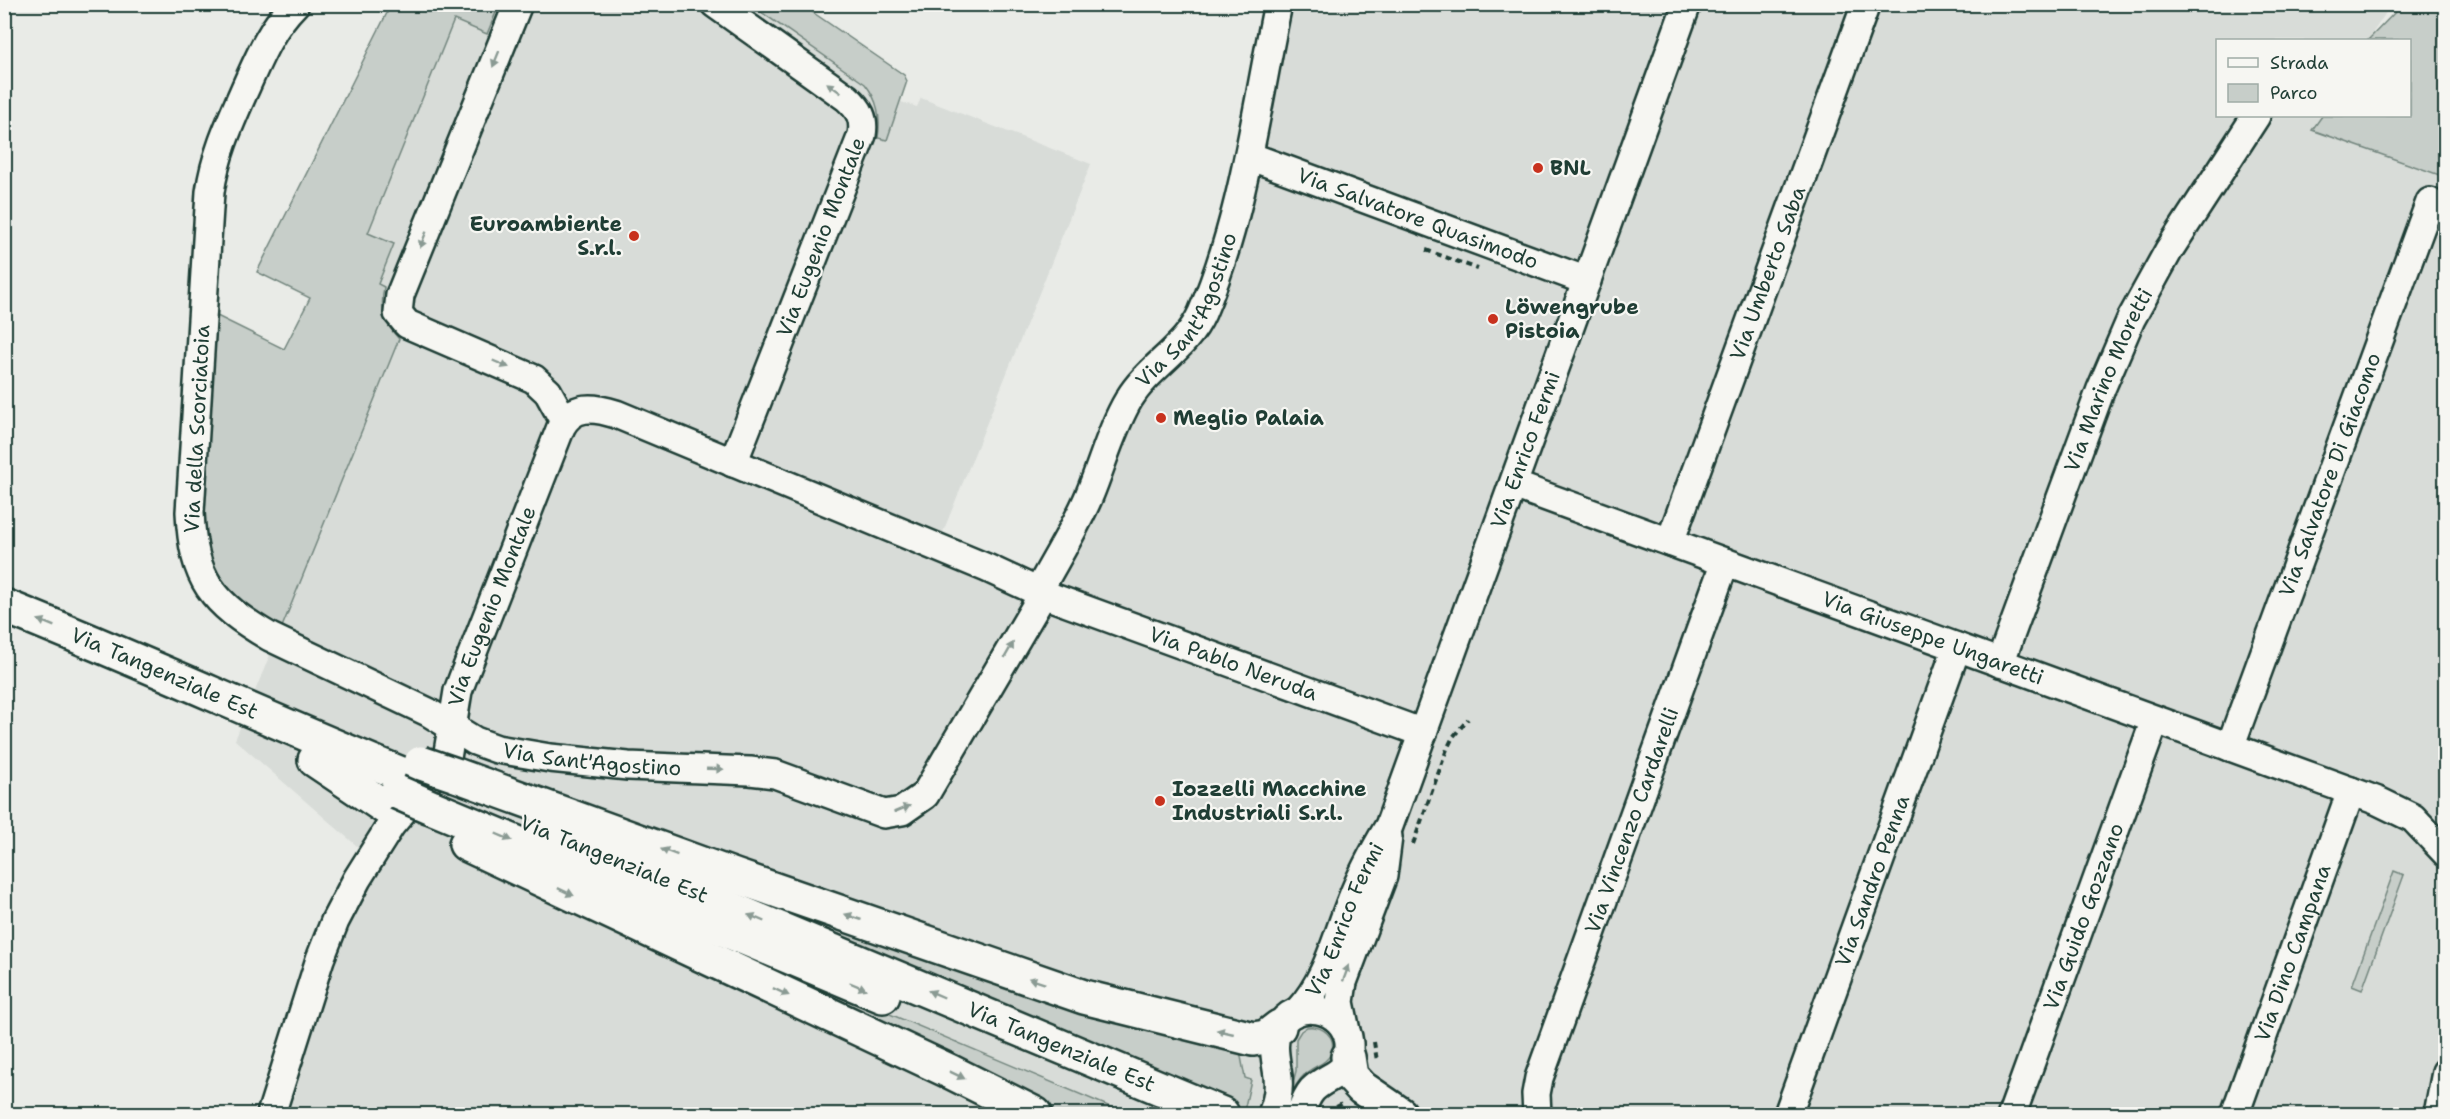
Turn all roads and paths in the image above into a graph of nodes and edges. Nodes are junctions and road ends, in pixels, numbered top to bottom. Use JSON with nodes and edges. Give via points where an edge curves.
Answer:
{"nodes":[{"id":1,"x":295,"y":4,"type":"edge"},
{"id":2,"x":518,"y":4,"type":"edge"},
{"id":3,"x":715,"y":4,"type":"edge"},
{"id":4,"x":1278,"y":4,"type":"edge"},
{"id":5,"x":1687,"y":4,"type":"edge"},
{"id":6,"x":1866,"y":4,"type":"edge"},
{"id":7,"x":2255,"y":117,"type":"edge"},
{"id":8,"x":1249,"y":156,"type":"junction"},
{"id":9,"x":2430,"y":202,"type":"dead end"},
{"id":10,"x":1426,"y":250,"type":"dead end"},
{"id":11,"x":1479,"y":269,"type":"dead end"},
{"id":12,"x":1587,"y":281,"type":"junction"},
{"id":13,"x":564,"y":421,"type":"junction"},
{"id":14,"x":733,"y":463,"type":"junction"},
{"id":15,"x":1514,"y":485,"type":"junction"},
{"id":16,"x":1670,"y":542,"type":"junction"},
{"id":17,"x":1725,"y":562,"type":"junction"},
{"id":18,"x":1040,"y":593,"type":"junction"},
{"id":19,"x":4,"y":606,"type":"edge"},
{"id":20,"x":4,"y":629,"type":"edge"},
{"id":21,"x":1957,"y":647,"type":"junction"},
{"id":22,"x":2000,"y":663,"type":"junction"},
{"id":23,"x":1468,"y":719,"type":"dead end"},
{"id":24,"x":2156,"y":720,"type":"junction"},
{"id":25,"x":453,"y":727,"type":"junction"},
{"id":26,"x":1423,"y":733,"type":"junction"},
{"id":27,"x":2230,"y":747,"type":"junction"},
{"id":28,"x":319,"y":751,"type":"junction"},
{"id":29,"x":403,"y":785,"type":"junction"},
{"id":30,"x":2351,"y":791,"type":"junction"},
{"id":31,"x":437,"y":799,"type":"junction"},
{"id":32,"x":1389,"y":826,"type":"junction"},
{"id":33,"x":1412,"y":846,"type":"dead end"},
{"id":34,"x":2445,"y":853,"type":"edge"},
{"id":35,"x":1289,"y":1018,"type":"junction"},
{"id":36,"x":1355,"y":1040,"type":"junction"},
{"id":37,"x":2445,"y":1072,"type":"edge"},
{"id":38,"x":1362,"y":1088,"type":"junction"},
{"id":39,"x":271,"y":1114,"type":"edge"},
{"id":40,"x":1035,"y":1114,"type":"edge"},
{"id":41,"x":1164,"y":1114,"type":"edge"},
{"id":42,"x":1222,"y":1114,"type":"edge"},
{"id":43,"x":1272,"y":1114,"type":"edge"},
{"id":44,"x":1300,"y":1114,"type":"edge"},
{"id":45,"x":1324,"y":1114,"type":"edge"},
{"id":46,"x":1400,"y":1114,"type":"edge"},
{"id":47,"x":1537,"y":1114,"type":"edge"},
{"id":48,"x":1788,"y":1114,"type":"edge"},
{"id":49,"x":2012,"y":1114,"type":"edge"},
{"id":50,"x":2235,"y":1114,"type":"edge"},
{"id":51,"x":2438,"y":1114,"type":"edge"}],
"edges":[{"from":1,"to":25,"type":"street","name":"Via della Scorciatoia","via":[[274,28],[259,58],[212,172],[190,512],[195,561],[213,592],[250,625]]},
{"from":2,"to":13,"type":"street","one_way":true,"via":[[400,295],[398,314],[407,324],[534,379],[548,392]]},
{"from":14,"to":3,"type":"street","name":"Via Eugenio Montale","one_way":true,"via":[[862,135],[863,120],[847,98]]},
{"from":4,"to":8,"type":"street","name":"Via Sant'Agostino"},
{"from":5,"to":12,"type":"street","name":"Via Enrico Fermi"},
{"from":6,"to":16,"type":"street","name":"Via Umberto Saba"},
{"from":7,"to":22,"type":"street","name":"Via Marino Moretti","via":[[2169,250],[2127,329],[2069,472]]},
{"from":8,"to":12,"type":"street","name":"Via Salvatore Quasimodo"},
{"from":8,"to":18,"type":"street","name":"Via Sant'Agostino","via":[[1240,198],[1202,313],[1185,342],[1128,401],[1079,519]]},
{"from":9,"to":27,"type":"street","name":"Via Salvatore Di Giacomo"},
{"from":10,"to":11,"type":"path"},
{"from":12,"to":15,"type":"street","name":"Via Enrico Fermi"},
{"from":13,"to":14,"type":"street","via":[[582,409],[604,410]]},
{"from":13,"to":25,"type":"street","name":"Via Eugenio Montale","via":[[458,691]]},
{"from":14,"to":18,"type":"street"},
{"from":15,"to":16,"type":"street","name":"Via Giuseppe Ungaretti"},
{"from":15,"to":26,"type":"street","name":"Via Enrico Fermi"},
{"from":16,"to":17,"type":"street","name":"Via Giuseppe Ungaretti"},
{"from":17,"to":21,"type":"street","name":"Via Giuseppe Ungaretti"},
{"from":17,"to":47,"type":"street","name":"Via Vincenzo Cardarelli","via":[[1539,1078]]},
{"from":25,"to":18,"type":"street","name":"Via Sant'Agostino","one_way":true,"via":[[475,741],[523,754],[628,766],[775,774],[875,812],[902,811],[925,795]]},
{"from":18,"to":26,"type":"street","name":"Via Pablo Neruda"},
{"from":28,"to":19,"type":"main road","name":"Via Tangenziale Est","one_way":true,"via":[[84,638]]},
{"from":20,"to":28,"type":"main road","name":"Via Tangenziale Est"},
{"from":21,"to":22,"type":"street","name":"Via Giuseppe Ungaretti"},
{"from":21,"to":48,"type":"street","name":"Via Sandro Penna"},
{"from":22,"to":24,"type":"street","name":"Via Giuseppe Ungaretti"},
{"from":23,"to":33,"type":"path","via":[[1447,749]]},
{"from":24,"to":27,"type":"street","name":"Via Giuseppe Ungaretti"},
{"from":24,"to":49,"type":"street","name":"Via Guido Gozzano"},
{"from":25,"to":39,"type":"street","via":[[447,758],[391,825],[335,921]]},
{"from":26,"to":32,"type":"street","name":"Via Enrico Fermi"},
{"from":27,"to":30,"type":"street","name":"Via Giuseppe Ungaretti"},
{"from":28,"to":29,"type":"main road"},
{"from":28,"to":29,"type":"main road","via":[[376,751]]},
{"from":29,"to":31,"type":"main road","bridge":true},
{"from":29,"to":31,"type":"main road"},
{"from":30,"to":34,"type":"street","name":"Via Giuseppe Ungaretti","via":[[2413,818]]},
{"from":30,"to":50,"type":"street","name":"Via Dino Campana"},
{"from":35,"to":31,"type":"main road","one_way":true,"via":[[1266,1037],[1253,1039],[1084,997],[735,876]]},
{"from":31,"to":40,"type":"main road","one_way":true},
{"from":31,"to":41,"type":"main road","name":"Via Tangenziale Est","one_way":true},
{"from":42,"to":31,"type":"main road","name":"Via Tangenziale Est","one_way":true,"via":[[601,852]]},
{"from":32,"to":35,"type":"street","name":"Via Enrico Fermi","via":[[1364,870],[1322,978],[1312,996]]},
{"from":36,"to":32,"type":"street","name":"Via Enrico Fermi","one_way":true,"via":[[1340,1002],[1342,982],[1383,876]]},
{"from":35,"to":36,"type":"street","name":"Via Enrico Fermi","via":[[1325,1012],[1341,1022]]},
{"from":35,"to":43,"type":"street","via":[[1274,1043],[1278,1093]]},
{"from":36,"to":38,"type":"main road","via":[[1351,1076]]},
{"from":36,"to":38,"type":"path","via":[[1378,1056],[1371,1078]]},
{"from":36,"to":44,"type":"street","via":[[1338,1075],[1311,1091]]},
{"from":37,"to":51,"type":"street"},
{"from":38,"to":45,"type":"path","via":[[1352,1099]]},
{"from":38,"to":46,"type":"main road"}]}
